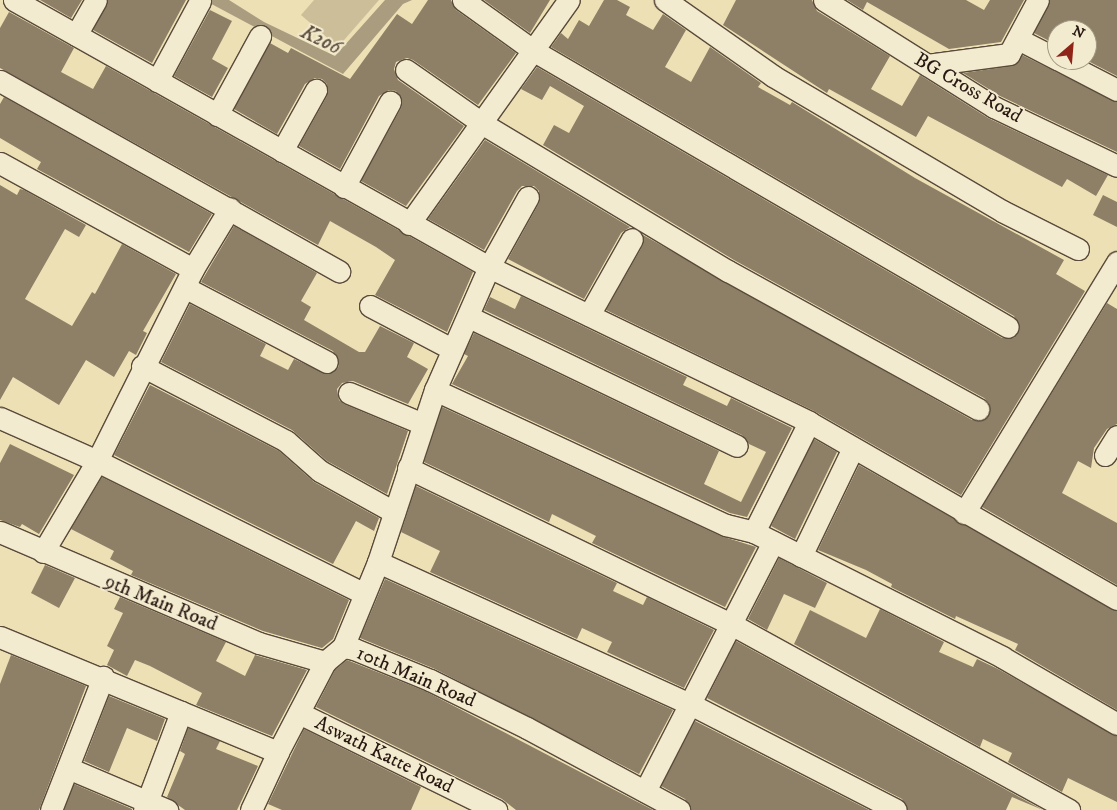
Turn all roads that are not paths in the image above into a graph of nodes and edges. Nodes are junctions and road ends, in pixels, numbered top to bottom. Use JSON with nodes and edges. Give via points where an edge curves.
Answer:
{"nodes":[{"id":1,"x":14,"y":0,"type":"edge"},
{"id":2,"x":96,"y":0,"type":"edge"},
{"id":3,"x":463,"y":0,"type":"edge"},
{"id":4,"x":569,"y":0,"type":"edge"},
{"id":5,"x":666,"y":0,"type":"edge"},
{"id":6,"x":824,"y":0,"type":"edge"},
{"id":7,"x":1038,"y":0,"type":"edge"},
{"id":8,"x":200,"y":1,"type":"dead end"},
{"id":9,"x":76,"y":35,"type":"junction"},
{"id":10,"x":260,"y":36,"type":"dead end"},
{"id":11,"x":1018,"y":39,"type":"junction"},
{"id":12,"x":534,"y":51,"type":"junction"},
{"id":13,"x":1047,"y":54,"type":"edge"},
{"id":14,"x":927,"y":66,"type":"junction"},
{"id":15,"x":406,"y":70,"type":"dead end"},
{"id":16,"x":1079,"y":70,"type":"edge"},
{"id":17,"x":0,"y":81,"type":"edge"},
{"id":18,"x":157,"y":81,"type":"junction"},
{"id":19,"x":316,"y":90,"type":"dead end"},
{"id":20,"x":1117,"y":90,"type":"edge"},
{"id":21,"x":390,"y":102,"type":"dead end"},
{"id":22,"x":217,"y":115,"type":"junction"},
{"id":23,"x":483,"y":124,"type":"junction"},
{"id":24,"x":282,"y":151,"type":"junction"},
{"id":25,"x":0,"y":163,"type":"edge"},
{"id":26,"x":1117,"y":166,"type":"edge"},
{"id":27,"x":344,"y":187,"type":"junction"},
{"id":28,"x":528,"y":197,"type":"dead end"},
{"id":29,"x":230,"y":208,"type":"junction"},
{"id":30,"x":409,"y":224,"type":"junction"},
{"id":31,"x":632,"y":239,"type":"dead end"},
{"id":32,"x":1078,"y":249,"type":"dead end"},
{"id":33,"x":1117,"y":262,"type":"edge"},
{"id":34,"x":488,"y":267,"type":"junction"},
{"id":35,"x":338,"y":271,"type":"dead end"},
{"id":36,"x":189,"y":278,"type":"junction"},
{"id":37,"x":370,"y":306,"type":"dead end"},
{"id":38,"x":589,"y":316,"type":"junction"},
{"id":39,"x":469,"y":317,"type":"junction"},
{"id":40,"x":1008,"y":327,"type":"dead end"},
{"id":41,"x":452,"y":349,"type":"junction"},
{"id":42,"x":328,"y":362,"type":"dead end"},
{"id":43,"x":142,"y":366,"type":"junction"},
{"id":44,"x":435,"y":390,"type":"junction"},
{"id":45,"x":349,"y":393,"type":"dead end"},
{"id":46,"x":978,"y":409,"type":"dead end"},
{"id":47,"x":0,"y":418,"type":"edge"},
{"id":48,"x":809,"y":422,"type":"junction"},
{"id":49,"x":423,"y":424,"type":"junction"},
{"id":50,"x":1117,"y":436,"type":"edge"},
{"id":51,"x":737,"y":446,"type":"dead end"},
{"id":52,"x":854,"y":448,"type":"junction"},
{"id":53,"x":1105,"y":455,"type":"dead end"},
{"id":54,"x":97,"y":461,"type":"junction"},
{"id":55,"x":408,"y":468,"type":"junction"},
{"id":56,"x":394,"y":512,"type":"junction"},
{"id":57,"x":964,"y":513,"type":"junction"},
{"id":58,"x":0,"y":532,"type":"edge"},
{"id":59,"x":754,"y":532,"type":"junction"},
{"id":60,"x":773,"y":542,"type":"junction"},
{"id":61,"x":43,"y":552,"type":"junction"},
{"id":62,"x":801,"y":556,"type":"junction"},
{"id":63,"x":378,"y":562,"type":"junction"},
{"id":64,"x":363,"y":594,"type":"junction"},
{"id":65,"x":1117,"y":599,"type":"edge"},
{"id":66,"x":731,"y":624,"type":"junction"},
{"id":67,"x":1,"y":641,"type":"edge"},
{"id":68,"x":343,"y":647,"type":"junction"},
{"id":69,"x":325,"y":662,"type":"junction"},
{"id":70,"x":103,"y":677,"type":"junction"},
{"id":71,"x":692,"y":705,"type":"junction"},
{"id":72,"x":181,"y":712,"type":"junction"},
{"id":73,"x":299,"y":713,"type":"junction"},
{"id":74,"x":1117,"y":724,"type":"edge"},
{"id":75,"x":278,"y":752,"type":"junction"},
{"id":76,"x":68,"y":768,"type":"junction"},
{"id":77,"x":645,"y":791,"type":"junction"},
{"id":78,"x":146,"y":806,"type":"edge"},
{"id":79,"x":257,"y":808,"type":"edge"},
{"id":80,"x":52,"y":810,"type":"edge"},
{"id":81,"x":167,"y":810,"type":"edge"},
{"id":82,"x":496,"y":810,"type":"edge"},
{"id":83,"x":680,"y":810,"type":"edge"},
{"id":84,"x":896,"y":810,"type":"edge"},
{"id":85,"x":1069,"y":810,"type":"edge"}],
"edges":[{"from":1,"to":9,"type":"street"},
{"from":2,"to":9,"type":"street"},
{"from":3,"to":12,"type":"street"},
{"from":4,"to":12,"type":"street"},
{"from":5,"to":32,"type":"street","via":[[773,76],[1002,211]]},
{"from":6,"to":14,"type":"street","name":"BG Cross Road"},
{"from":7,"to":11,"type":"street"},
{"from":8,"to":18,"type":"street"},
{"from":9,"to":18,"type":"street"},
{"from":10,"to":22,"type":"street"},
{"from":11,"to":13,"type":"street"},
{"from":11,"to":14,"type":"street","via":[[1009,54]]},
{"from":12,"to":23,"type":"street"},
{"from":12,"to":40,"type":"street"},
{"from":14,"to":26,"type":"street","name":"BG Cross Road","via":[[994,107]]},
{"from":15,"to":23,"type":"street"},
{"from":16,"to":20,"type":"street"},
{"from":17,"to":29,"type":"street"},
{"from":18,"to":22,"type":"street"},
{"from":19,"to":24,"type":"street"},
{"from":21,"to":27,"type":"street"},
{"from":22,"to":24,"type":"street"},
{"from":23,"to":30,"type":"street"},
{"from":23,"to":46,"type":"street","via":[[728,271]]},
{"from":24,"to":27,"type":"street"},
{"from":25,"to":36,"type":"street"},
{"from":27,"to":30,"type":"street"},
{"from":28,"to":34,"type":"street"},
{"from":29,"to":35,"type":"street"},
{"from":29,"to":36,"type":"street"},
{"from":30,"to":34,"type":"street"},
{"from":31,"to":38,"type":"street"},
{"from":33,"to":57,"type":"street"},
{"from":34,"to":38,"type":"street"},
{"from":34,"to":39,"type":"street"},
{"from":36,"to":42,"type":"street"},
{"from":36,"to":43,"type":"street"},
{"from":37,"to":41,"type":"street"},
{"from":38,"to":48,"type":"street"},
{"from":39,"to":41,"type":"street"},
{"from":39,"to":51,"type":"street"},
{"from":41,"to":44,"type":"street"},
{"from":43,"to":54,"type":"street"},
{"from":43,"to":56,"type":"street","via":[[286,440],[320,471]]},
{"from":44,"to":49,"type":"street"},
{"from":44,"to":59,"type":"street","via":[[726,525]]},
{"from":45,"to":49,"type":"street"},
{"from":47,"to":54,"type":"street"},
{"from":48,"to":52,"type":"street"},
{"from":48,"to":59,"type":"street"},
{"from":49,"to":55,"type":"street"},
{"from":50,"to":53,"type":"street"},
{"from":52,"to":57,"type":"street"},
{"from":52,"to":62,"type":"street"},
{"from":54,"to":61,"type":"street"},
{"from":54,"to":64,"type":"street"},
{"from":55,"to":56,"type":"street"},
{"from":55,"to":66,"type":"street"},
{"from":56,"to":63,"type":"street"},
{"from":57,"to":65,"type":"street","via":[[1075,572]]},
{"from":58,"to":61,"type":"street","name":"9th Main Road"},
{"from":59,"to":60,"type":"street"},
{"from":60,"to":62,"type":"street"},
{"from":60,"to":66,"type":"street"},
{"from":61,"to":69,"type":"street","name":"9th Main Road","via":[[259,643]]},
{"from":62,"to":74,"type":"street","via":[[1002,657]]},
{"from":63,"to":64,"type":"street"},
{"from":63,"to":71,"type":"street"},
{"from":64,"to":68,"type":"street"},
{"from":66,"to":71,"type":"street"},
{"from":66,"to":85,"type":"street"},
{"from":67,"to":70,"type":"street"},
{"from":68,"to":69,"type":"street","name":"10th Main Road"},
{"from":68,"to":77,"type":"street","name":"10th Main Road","via":[[430,680]]},
{"from":69,"to":73,"type":"street","name":"10th Main Road"},
{"from":70,"to":72,"type":"street"},
{"from":70,"to":76,"type":"street"},
{"from":71,"to":77,"type":"street"},
{"from":71,"to":84,"type":"street"},
{"from":72,"to":75,"type":"street"},
{"from":72,"to":78,"type":"street"},
{"from":73,"to":75,"type":"street","name":"10th Main Road"},
{"from":73,"to":82,"type":"street","name":"Aswath Katte Road"},
{"from":75,"to":79,"type":"street","name":"10th Main Road"},
{"from":76,"to":78,"type":"street"},
{"from":76,"to":80,"type":"street"},
{"from":77,"to":83,"type":"street","name":"10th Main Road"},
{"from":78,"to":81,"type":"street"}]}
